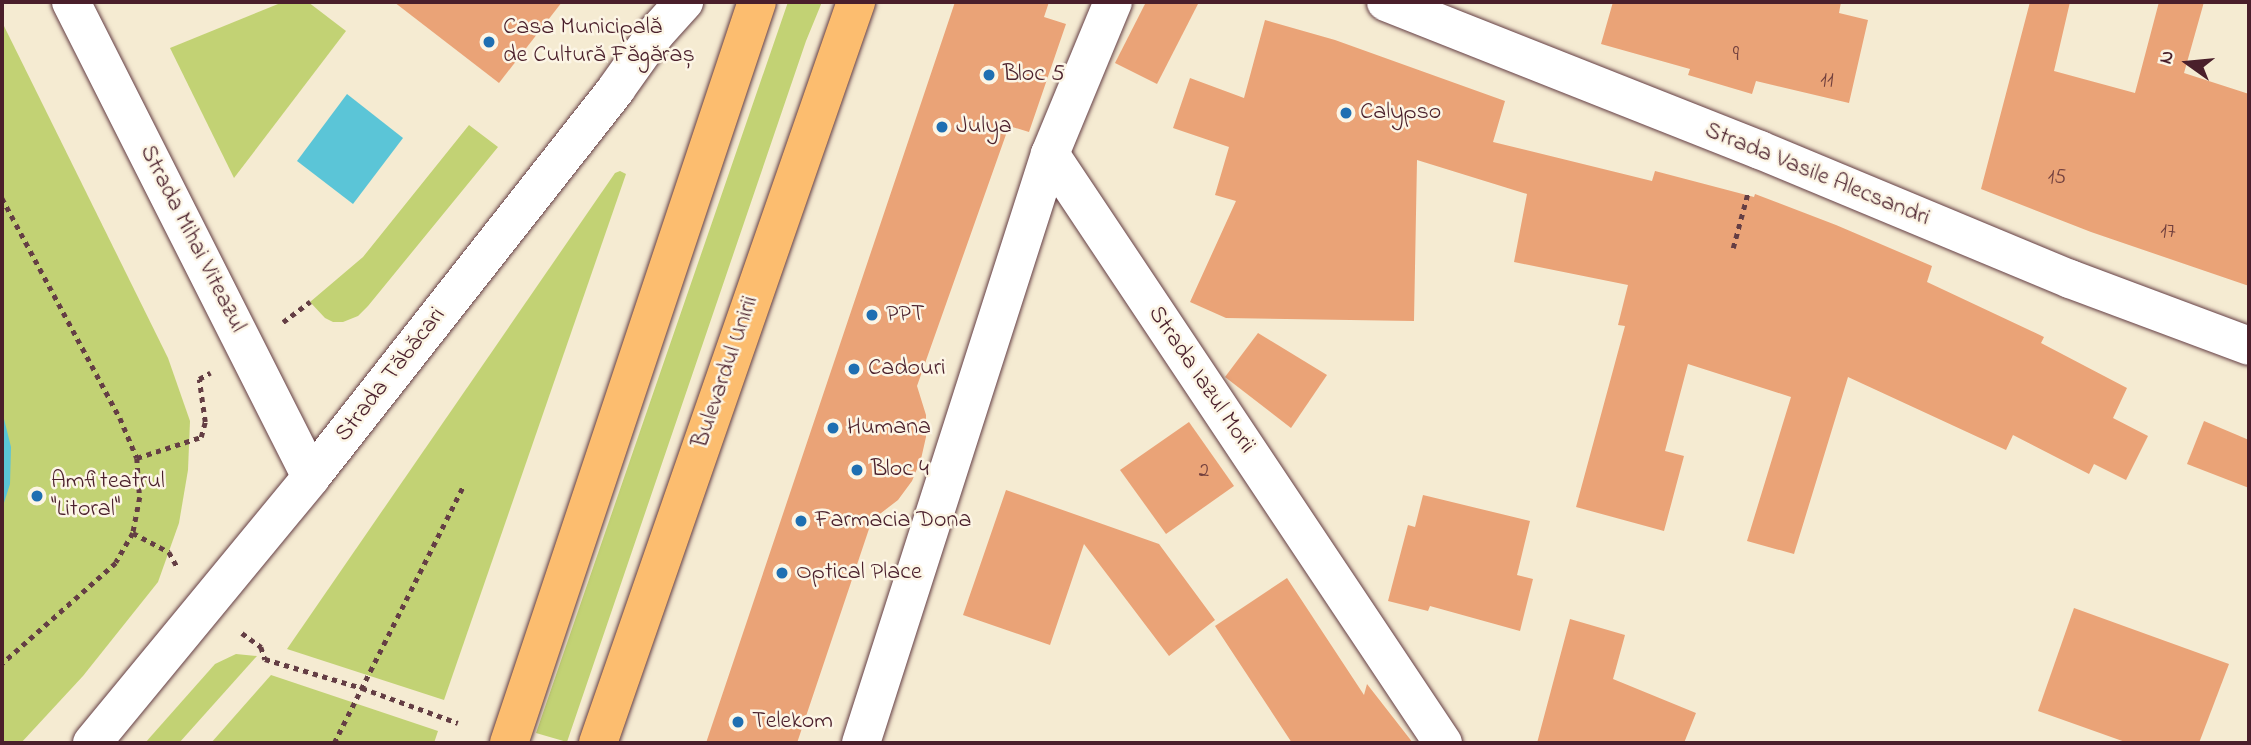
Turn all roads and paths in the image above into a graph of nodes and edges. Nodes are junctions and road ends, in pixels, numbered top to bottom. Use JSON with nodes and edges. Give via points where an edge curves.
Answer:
{"nodes":[{"id":1,"x":71,"y":2,"type":"edge"},
{"id":2,"x":684,"y":2,"type":"edge"},
{"id":3,"x":757,"y":2,"type":"edge"},
{"id":4,"x":856,"y":2,"type":"edge"},
{"id":5,"x":1113,"y":2,"type":"edge"},
{"id":6,"x":1386,"y":2,"type":"edge"},
{"id":7,"x":1760,"y":150,"type":"junction"},
{"id":8,"x":1050,"y":154,"type":"junction"},
{"id":9,"x":2,"y":198,"type":"edge"},
{"id":10,"x":1733,"y":248,"type":"dead end"},
{"id":11,"x":2249,"y":346,"type":"edge"},
{"id":12,"x":188,"y":440,"type":"dead end"},
{"id":13,"x":136,"y":458,"type":"junction"},
{"id":14,"x":311,"y":477,"type":"junction"},
{"id":15,"x":464,"y":485,"type":"dead end"},
{"id":16,"x":133,"y":533,"type":"junction"},
{"id":17,"x":169,"y":552,"type":"dead end"},
{"id":18,"x":265,"y":659,"type":"dead end"},
{"id":19,"x":2,"y":664,"type":"edge"},
{"id":20,"x":362,"y":688,"type":"junction"},
{"id":21,"x":458,"y":723,"type":"dead end"},
{"id":22,"x":92,"y":743,"type":"edge"},
{"id":23,"x":334,"y":743,"type":"edge"},
{"id":24,"x":509,"y":743,"type":"edge"},
{"id":25,"x":598,"y":743,"type":"edge"},
{"id":26,"x":861,"y":743,"type":"edge"},
{"id":27,"x":1443,"y":743,"type":"edge"}],
"edges":[{"from":1,"to":14,"type":"street","name":"Strada Mihai Viteazul"},
{"from":2,"to":14,"type":"street","name":"Strada Tăbăcari"},
{"from":3,"to":24,"type":"main road"},
{"from":4,"to":25,"type":"main road","name":"Bulevardul Unirii"},
{"from":5,"to":8,"type":"street"},
{"from":6,"to":7,"type":"street","name":"Strada Vasile Alecsandri"},
{"from":7,"to":10,"type":"path"},
{"from":7,"to":11,"type":"street","name":"Strada Vasile Alecsandri","via":[[2083,284]]},
{"from":8,"to":26,"type":"street"},
{"from":8,"to":27,"type":"street","name":"Strada Iazul Morii"},
{"from":9,"to":13,"type":"path","via":[[120,418]]},
{"from":12,"to":13,"type":"path"},
{"from":13,"to":16,"type":"path","via":[[139,497]]},
{"from":14,"to":22,"type":"street","name":"Strada Tăbăcari"},
{"from":15,"to":20,"type":"path"},
{"from":16,"to":17,"type":"path"},
{"from":16,"to":19,"type":"path","via":[[116,563]]},
{"from":18,"to":20,"type":"path"},
{"from":20,"to":21,"type":"path"},
{"from":20,"to":23,"type":"path"}]}
